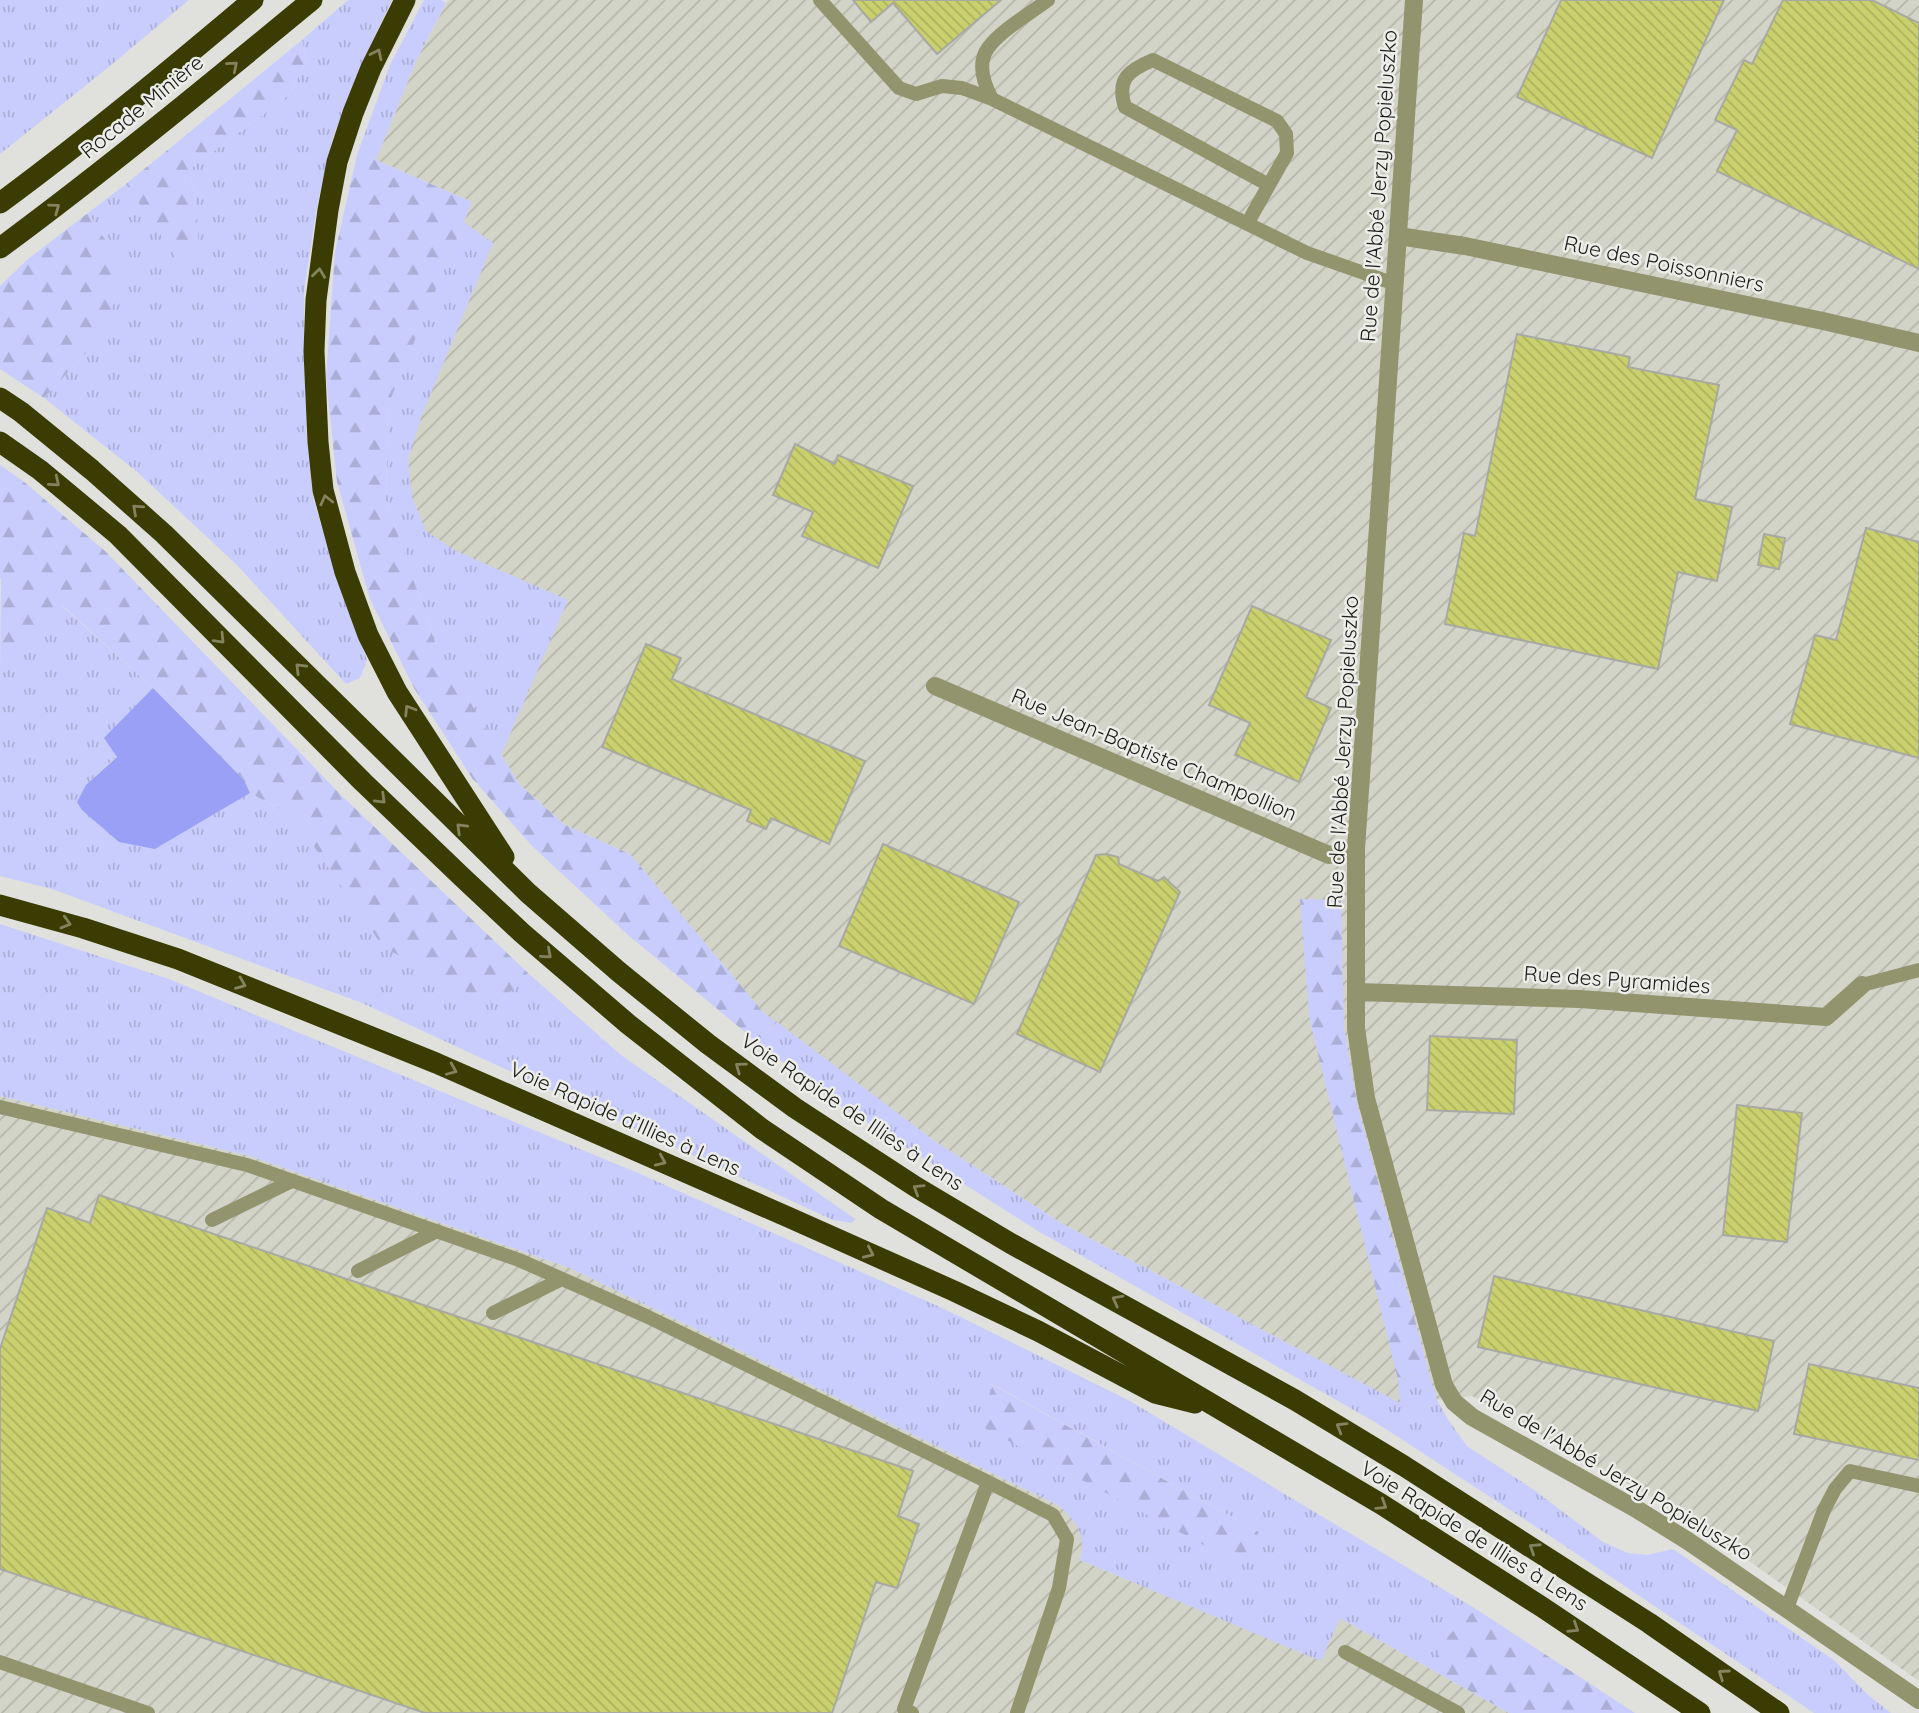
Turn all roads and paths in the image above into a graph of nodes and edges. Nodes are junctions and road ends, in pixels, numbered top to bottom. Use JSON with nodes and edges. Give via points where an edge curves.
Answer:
{"nodes":[{"id":1,"x":253,"y":0,"type":"edge"},
{"id":2,"x":312,"y":0,"type":"edge"},
{"id":3,"x":405,"y":0,"type":"edge"},
{"id":4,"x":820,"y":0,"type":"edge"},
{"id":5,"x":1048,"y":0,"type":"edge"},
{"id":6,"x":1414,"y":0,"type":"edge"},
{"id":7,"x":992,"y":99,"type":"junction"},
{"id":8,"x":1269,"y":184,"type":"junction"},
{"id":9,"x":0,"y":203,"type":"edge"},
{"id":10,"x":1247,"y":224,"type":"junction"},
{"id":11,"x":1398,"y":236,"type":"junction"},
{"id":12,"x":0,"y":248,"type":"edge"},
{"id":13,"x":1395,"y":284,"type":"junction"},
{"id":14,"x":1919,"y":343,"type":"edge"},
{"id":15,"x":0,"y":398,"type":"edge"},
{"id":16,"x":0,"y":442,"type":"edge"},
{"id":17,"x":935,"y":686,"type":"dead end"},
{"id":18,"x":1356,"y":849,"type":"junction"},
{"id":19,"x":528,"y":893,"type":"junction"},
{"id":20,"x":0,"y":905,"type":"edge"},
{"id":21,"x":1919,"y":970,"type":"edge"},
{"id":22,"x":1862,"y":985,"type":"joint"},
{"id":23,"x":1357,"y":992,"type":"junction"},
{"id":24,"x":0,"y":1107,"type":"edge"},
{"id":25,"x":292,"y":1181,"type":"junction"},
{"id":26,"x":212,"y":1220,"type":"dead end"},
{"id":27,"x":437,"y":1231,"type":"junction"},
{"id":28,"x":358,"y":1271,"type":"dead end"},
{"id":29,"x":562,"y":1279,"type":"junction"},
{"id":30,"x":493,"y":1313,"type":"dead end"},
{"id":31,"x":1218,"y":1408,"type":"junction"},
{"id":32,"x":988,"y":1482,"type":"junction"},
{"id":33,"x":1919,"y":1486,"type":"edge"},
{"id":34,"x":1787,"y":1608,"type":"junction"},
{"id":35,"x":1345,"y":1652,"type":"dead end"},
{"id":36,"x":0,"y":1662,"type":"edge"},
{"id":37,"x":1919,"y":1700,"type":"edge"},
{"id":38,"x":148,"y":1713,"type":"edge"},
{"id":39,"x":912,"y":1713,"type":"edge"},
{"id":40,"x":1017,"y":1713,"type":"edge"},
{"id":41,"x":1458,"y":1713,"type":"edge"},
{"id":42,"x":1700,"y":1713,"type":"edge"},
{"id":43,"x":1779,"y":1713,"type":"edge"}],
"edges":[{"from":1,"to":9,"type":"highway","name":"Rocade Minière"},
{"from":12,"to":2,"type":"highway","name":"Rocade Minière","one_way":true,"via":[[79,190]]},
{"from":19,"to":3,"type":"highway","one_way":true,"via":[[397,692],[368,635],[323,490],[314,351],[328,210],[337,162],[354,113]]},
{"from":4,"to":7,"type":"lane","via":[[899,88],[916,94],[942,86],[962,88]]},
{"from":5,"to":7,"type":"lane","via":[[987,49],[982,68]]},
{"from":6,"to":11,"type":"street","name":"Rue de l'Abbé Jerzy Popieluszko"},
{"from":7,"to":10,"type":"lane"},
{"from":8,"to":8,"type":"lane","via":[[1287,153],[1286,134],[1277,121],[1153,60],[1134,68],[1123,81],[1125,107]]},
{"from":8,"to":10,"type":"lane"},
{"from":10,"to":13,"type":"lane","via":[[1307,253]]},
{"from":11,"to":13,"type":"street","name":"Rue de l'Abbé Jerzy Popieluszko"},
{"from":11,"to":14,"type":"street","name":"Rue des Poissonniers","via":[[1465,246]]},
{"from":13,"to":18,"type":"street","name":"Rue de l'Abbé Jerzy Popieluszko"},
{"from":19,"to":15,"type":"highway","one_way":true,"via":[[164,534]]},
{"from":16,"to":31,"type":"highway","name":"Voie Rapide de Illies à Lens","one_way":true,"via":[[118,535],[462,877],[638,1032],[762,1129],[881,1209]]},
{"from":17,"to":18,"type":"street","name":"Rue Jean-Baptiste Champollion","via":[[1329,855]]},
{"from":18,"to":23,"type":"street","name":"Rue de l'Abbé Jerzy Popieluszko"},
{"from":43,"to":19,"type":"highway","name":"Voie Rapide de Illies à Lens","one_way":true,"via":[[1486,1517],[1295,1400],[1010,1243],[795,1108],[678,1020]]},
{"from":20,"to":31,"type":"highway","name":"Voie Rapide d’Illies à Lens","one_way":true,"via":[[178,959],[349,1027],[942,1286],[1156,1393]]},
{"from":21,"to":22,"type":"lane"},
{"from":22,"to":23,"type":"street","name":"Rue des Pyramides","via":[[1826,1017],[1580,999]]},
{"from":23,"to":34,"type":"street","name":"Rue de l'Abbé Jerzy Popieluszko","via":[[1356,1028],[1366,1098],[1444,1385],[1454,1402],[1472,1417],[1688,1541]]},
{"from":24,"to":25,"type":"lane","via":[[247,1165]]},
{"from":25,"to":26,"type":"lane"},
{"from":25,"to":27,"type":"lane"},
{"from":27,"to":28,"type":"lane"},
{"from":27,"to":29,"type":"lane"},
{"from":29,"to":30,"type":"lane"},
{"from":29,"to":32,"type":"lane"},
{"from":31,"to":42,"type":"highway","name":"Voie Rapide de Illies à Lens","one_way":true,"via":[[1461,1555]]},
{"from":32,"to":39,"type":"lane","via":[[904,1709]]},
{"from":32,"to":40,"type":"lane","via":[[1053,1515],[1067,1539],[1059,1588]]},
{"from":33,"to":34,"type":"lane","via":[[1850,1471],[1824,1510]]},
{"from":34,"to":37,"type":"street","name":"Rue de l'Abbé Jerzy Popieluszko"},
{"from":35,"to":41,"type":"lane"},
{"from":36,"to":38,"type":"lane"}]}
